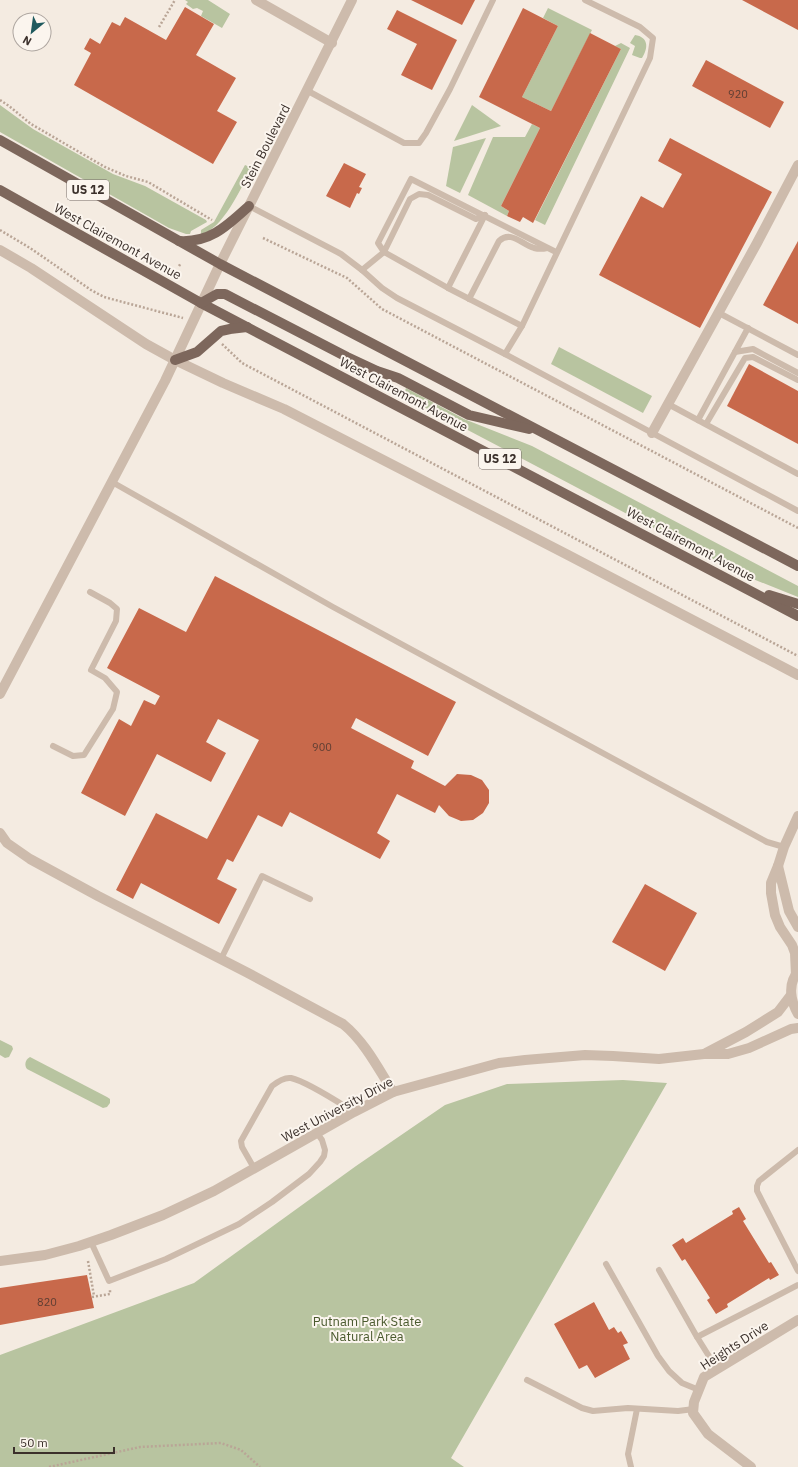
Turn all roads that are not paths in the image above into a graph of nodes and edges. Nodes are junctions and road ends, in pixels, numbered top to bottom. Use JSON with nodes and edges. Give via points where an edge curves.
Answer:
{"nodes":[{"id":1,"x":256,"y":0,"type":"edge"},
{"id":2,"x":352,"y":0,"type":"edge"},
{"id":3,"x":493,"y":0,"type":"edge"},
{"id":4,"x":585,"y":0,"type":"edge"},
{"id":5,"x":332,"y":43,"type":"junction"},
{"id":6,"x":308,"y":91,"type":"junction"},
{"id":7,"x":0,"y":140,"type":"edge"},
{"id":8,"x":798,"y":165,"type":"edge"},
{"id":9,"x":0,"y":190,"type":"edge"},
{"id":10,"x":249,"y":206,"type":"junction"},
{"id":11,"x":485,"y":215,"type":"junction"},
{"id":12,"x":177,"y":241,"type":"junction"},
{"id":13,"x":549,"y":248,"type":"junction"},
{"id":14,"x":0,"y":250,"type":"edge"},
{"id":15,"x":384,"y":252,"type":"junction"},
{"id":16,"x":556,"y":252,"type":"junction"},
{"id":17,"x":220,"y":264,"type":"junction"},
{"id":18,"x":362,"y":270,"type":"junction"},
{"id":19,"x":448,"y":288,"type":"junction"},
{"id":20,"x":469,"y":299,"type":"junction"},
{"id":21,"x":201,"y":303,"type":"junction"},
{"id":22,"x":719,"y":313,"type":"junction"},
{"id":23,"x":522,"y":326,"type":"junction"},
{"id":24,"x":248,"y":327,"type":"junction"},
{"id":25,"x":748,"y":328,"type":"junction"},
{"id":26,"x":735,"y":352,"type":"junction"},
{"id":27,"x":505,"y":354,"type":"junction"},
{"id":28,"x":798,"y":355,"type":"edge"},
{"id":29,"x":175,"y":360,"type":"junction"},
{"id":30,"x":798,"y":373,"type":"edge"},
{"id":31,"x":798,"y":380,"type":"edge"},
{"id":32,"x":668,"y":404,"type":"junction"},
{"id":33,"x":698,"y":420,"type":"junction"},
{"id":34,"x":706,"y":424,"type":"junction"},
{"id":35,"x":543,"y":432,"type":"junction"},
{"id":36,"x":652,"y":433,"type":"junction"},
{"id":37,"x":798,"y":474,"type":"edge"},
{"id":38,"x":112,"y":482,"type":"junction"},
{"id":39,"x":798,"y":511,"type":"edge"},
{"id":40,"x":798,"y":566,"type":"edge"},
{"id":41,"x":751,"y":591,"type":"junction"},
{"id":42,"x":90,"y":592,"type":"dead end"},
{"id":43,"x":798,"y":604,"type":"edge"},
{"id":44,"x":798,"y":616,"type":"edge"},
{"id":45,"x":798,"y":675,"type":"edge"},
{"id":46,"x":0,"y":694,"type":"edge"},
{"id":47,"x":53,"y":746,"type":"dead end"},
{"id":48,"x":798,"y":816,"type":"edge"},
{"id":49,"x":0,"y":833,"type":"edge"},
{"id":50,"x":784,"y":847,"type":"junction"},
{"id":51,"x":778,"y":866,"type":"junction"},
{"id":52,"x":310,"y":899,"type":"dead end"},
{"id":53,"x":798,"y":927,"type":"edge"},
{"id":54,"x":221,"y":959,"type":"junction"},
{"id":55,"x":797,"y":973,"type":"edge"},
{"id":56,"x":791,"y":995,"type":"junction"},
{"id":57,"x":798,"y":1014,"type":"edge"},
{"id":58,"x":798,"y":1028,"type":"edge"},
{"id":59,"x":704,"y":1054,"type":"junction"},
{"id":60,"x":393,"y":1092,"type":"junction"},
{"id":61,"x":354,"y":1112,"type":"junction"},
{"id":62,"x":317,"y":1133,"type":"junction"},
{"id":63,"x":798,"y":1150,"type":"edge"},
{"id":64,"x":254,"y":1168,"type":"junction"},
{"id":65,"x":91,"y":1242,"type":"junction"},
{"id":66,"x":0,"y":1262,"type":"edge"},
{"id":67,"x":606,"y":1264,"type":"dead end"},
{"id":68,"x":659,"y":1270,"type":"dead end"},
{"id":69,"x":798,"y":1271,"type":"edge"},
{"id":70,"x":798,"y":1285,"type":"edge"},
{"id":71,"x":798,"y":1320,"type":"edge"},
{"id":72,"x":697,"y":1337,"type":"junction"},
{"id":73,"x":717,"y":1369,"type":"junction"},
{"id":74,"x":527,"y":1380,"type":"dead end"},
{"id":75,"x":699,"y":1390,"type":"junction"},
{"id":76,"x":694,"y":1405,"type":"junction"},
{"id":77,"x":637,"y":1409,"type":"junction"},
{"id":78,"x":744,"y":1465,"type":"edge"},
{"id":79,"x":631,"y":1467,"type":"edge"}],
"edges":[{"from":1,"to":5,"type":"street"},
{"from":2,"to":5,"type":"street","name":"Stein Boulevard"},
{"from":3,"to":6,"type":"lane","via":[[450,89],[419,143],[404,143]]},
{"from":4,"to":16,"type":"lane","via":[[640,27],[653,38],[650,58]]},
{"from":5,"to":6,"type":"street","name":"Stein Boulevard"},
{"from":6,"to":10,"type":"street","name":"Stein Boulevard"},
{"from":7,"to":12,"type":"main road","number":"US 12"},
{"from":8,"to":22,"type":"street"},
{"from":9,"to":21,"type":"main road","name":"West Clairemont Avenue","number":"US 12"},
{"from":10,"to":12,"type":"main road","via":[[225,226],[205,238]]},
{"from":10,"to":17,"type":"street","name":"Stein Boulevard"},
{"from":10,"to":18,"type":"lane","via":[[341,254]]},
{"from":11,"to":13,"type":"lane"},
{"from":11,"to":15,"type":"lane","via":[[476,219],[428,195],[419,194],[410,199]]},
{"from":11,"to":15,"type":"lane","via":[[411,179],[378,243]]},
{"from":11,"to":19,"type":"lane"},
{"from":12,"to":17,"type":"main road","number":"US 12"},
{"from":13,"to":16,"type":"lane"},
{"from":13,"to":20,"type":"lane","via":[[536,249],[510,236],[504,237],[499,241]]},
{"from":14,"to":29,"type":"street"},
{"from":15,"to":18,"type":"lane"},
{"from":15,"to":19,"type":"lane"},
{"from":16,"to":23,"type":"lane"},
{"from":17,"to":21,"type":"street","name":"Stein Boulevard"},
{"from":17,"to":35,"type":"main road","number":"US 12"},
{"from":18,"to":27,"type":"lane","via":[[397,298]]},
{"from":19,"to":20,"type":"lane"},
{"from":20,"to":23,"type":"lane"},
{"from":21,"to":24,"type":"main road","name":"West Clairemont Avenue","number":"US 12"},
{"from":21,"to":29,"type":"street","name":"Stein Boulevard"},
{"from":21,"to":35,"type":"main road","via":[[218,294],[224,294],[347,357],[398,378],[469,415]]},
{"from":22,"to":25,"type":"lane"},
{"from":22,"to":32,"type":"street"},
{"from":23,"to":27,"type":"lane"},
{"from":24,"to":29,"type":"main road","via":[[223,330],[196,352]]},
{"from":24,"to":41,"type":"main road","name":"West Clairemont Avenue","number":"US 12"},
{"from":25,"to":26,"type":"lane"},
{"from":25,"to":28,"type":"lane"},
{"from":26,"to":30,"type":"lane","via":[[753,349]]},
{"from":26,"to":33,"type":"lane"},
{"from":27,"to":36,"type":"lane"},
{"from":29,"to":38,"type":"street","name":"Stein Boulevard"},
{"from":29,"to":45,"type":"street","via":[[284,409]]},
{"from":31,"to":34,"type":"lane","via":[[753,357],[745,358]]},
{"from":32,"to":33,"type":"lane"},
{"from":32,"to":36,"type":"street"},
{"from":33,"to":34,"type":"lane"},
{"from":34,"to":37,"type":"lane"},
{"from":35,"to":40,"type":"main road","number":"US 12"},
{"from":36,"to":39,"type":"lane"},
{"from":38,"to":46,"type":"street","name":"Stein Boulevard"},
{"from":38,"to":50,"type":"lane","via":[[333,606],[767,842]]},
{"from":41,"to":43,"type":"main road"},
{"from":41,"to":44,"type":"main road","name":"West Clairemont Avenue","number":"US 12"},
{"from":42,"to":47,"type":"lane","via":[[117,609],[116,622],[91,670],[105,678],[118,692],[113,709],[84,755],[73,756]]},
{"from":48,"to":50,"type":"street"},
{"from":49,"to":54,"type":"street","via":[[7,842],[30,859]]},
{"from":50,"to":51,"type":"street"},
{"from":51,"to":53,"type":"street","via":[[789,911]]},
{"from":51,"to":55,"type":"street","via":[[771,883],[772,905],[780,927],[795,953]]},
{"from":52,"to":54,"type":"lane","via":[[262,876]]},
{"from":54,"to":60,"type":"street","via":[[348,1028],[362,1043]]},
{"from":55,"to":56,"type":"street"},
{"from":56,"to":57,"type":"street"},
{"from":56,"to":59,"type":"street","name":"West University Drive","via":[[778,1012]]},
{"from":58,"to":59,"type":"street","name":"West University Drive","via":[[728,1054]]},
{"from":59,"to":60,"type":"street","name":"West University Drive","via":[[659,1059],[585,1056],[499,1063]]},
{"from":60,"to":61,"type":"street","name":"West University Drive"},
{"from":61,"to":62,"type":"street","name":"West University Drive"},
{"from":61,"to":64,"type":"lane","via":[[305,1084],[290,1078],[279,1080],[272,1086],[241,1141]]},
{"from":62,"to":64,"type":"street","name":"West University Drive"},
{"from":62,"to":65,"type":"lane","via":[[325,1150],[320,1162],[309,1174],[239,1224],[109,1281]]},
{"from":63,"to":69,"type":"lane","via":[[759,1181],[757,1191]]},
{"from":64,"to":65,"type":"street","name":"West University Drive","via":[[214,1191],[163,1215]]},
{"from":65,"to":66,"type":"street","name":"West University Drive","via":[[45,1255]]},
{"from":67,"to":75,"type":"lane","via":[[669,1371],[682,1383]]},
{"from":68,"to":72,"type":"lane"},
{"from":70,"to":72,"type":"lane"},
{"from":71,"to":73,"type":"street","name":"Heights Drive"},
{"from":72,"to":73,"type":"lane"},
{"from":73,"to":75,"type":"street","name":"Heights Drive","via":[[704,1377]]},
{"from":74,"to":77,"type":"lane","via":[[593,1411]]},
{"from":75,"to":76,"type":"street","name":"Heights Drive"},
{"from":76,"to":77,"type":"lane","via":[[678,1411]]},
{"from":76,"to":78,"type":"street","via":[[694,1413],[708,1434]]},
{"from":77,"to":79,"type":"lane","via":[[628,1454]]}]}
